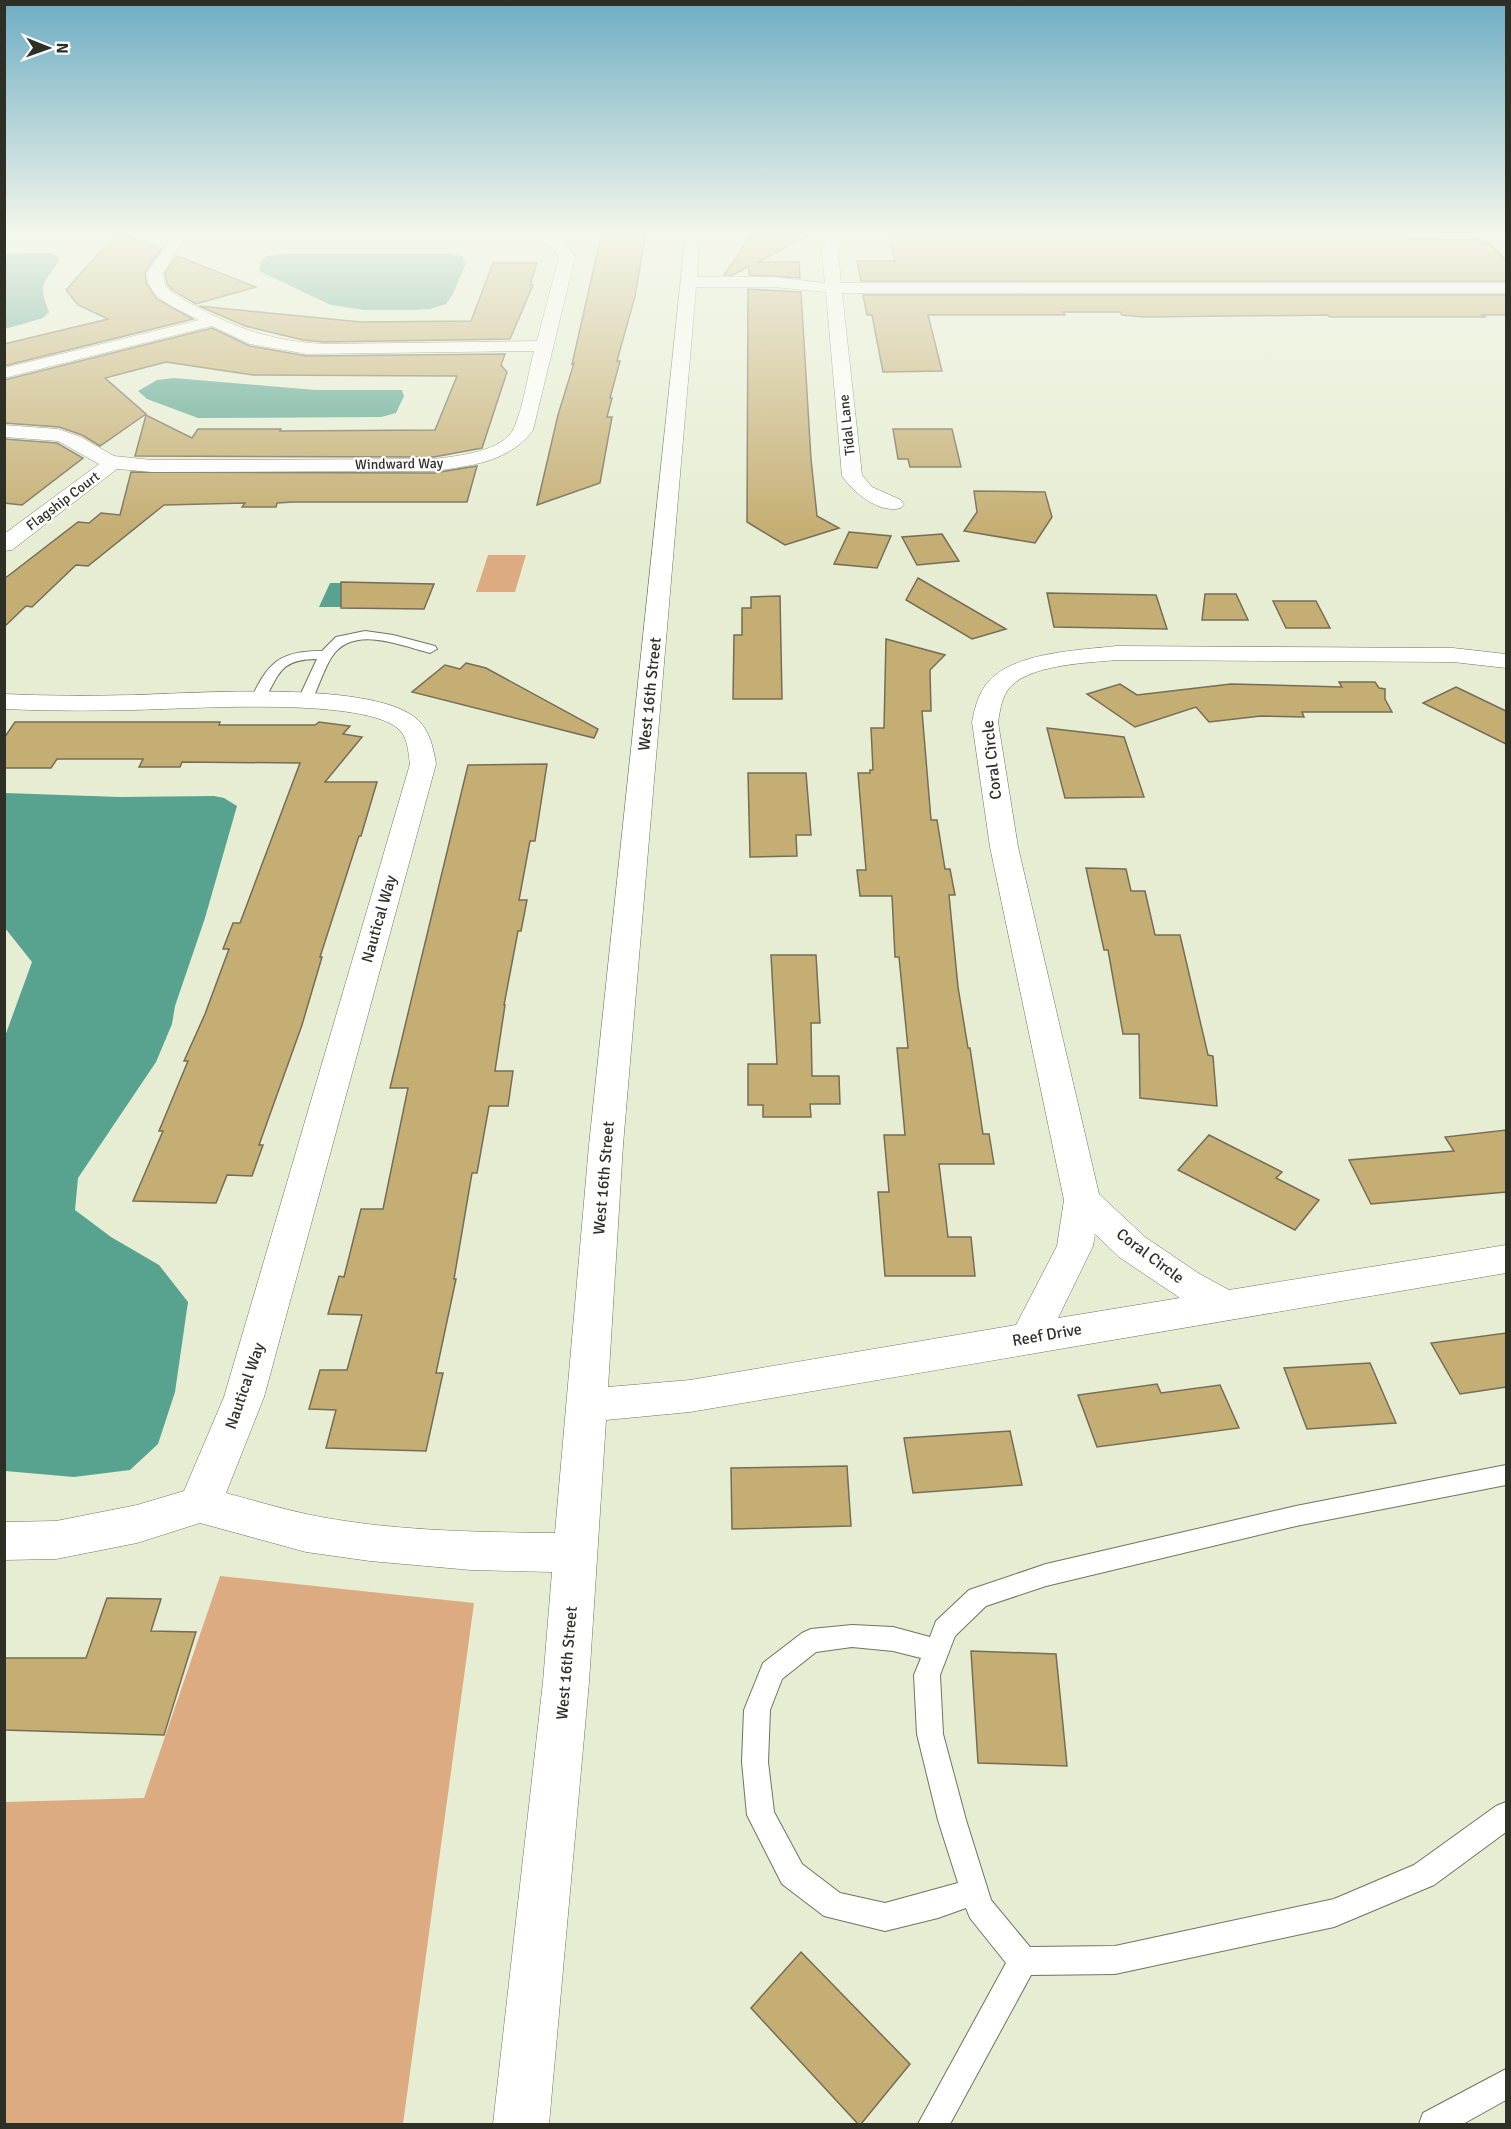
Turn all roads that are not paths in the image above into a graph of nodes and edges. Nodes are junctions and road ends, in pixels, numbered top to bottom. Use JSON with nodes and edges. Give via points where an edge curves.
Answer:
{"nodes":[{"id":1,"x":172,"y":331,"type":"edge"},
{"id":2,"x":234,"y":331,"type":"edge"},
{"id":3,"x":548,"y":331,"type":"edge"},
{"id":4,"x":683,"y":331,"type":"edge"},
{"id":5,"x":837,"y":331,"type":"edge"},
{"id":6,"x":544,"y":346,"type":"junction"},
{"id":7,"x":4,"y":373,"type":"edge"},
{"id":8,"x":4,"y":431,"type":"edge"},
{"id":9,"x":114,"y":462,"type":"junction"},
{"id":10,"x":894,"y":504,"type":"dead end"},
{"id":11,"x":4,"y":545,"type":"edge"},
{"id":12,"x":430,"y":649,"type":"dead end"},
{"id":13,"x":327,"y":654,"type":"junction"},
{"id":14,"x":1506,"y":661,"type":"edge"},
{"id":15,"x":4,"y":701,"type":"edge"},
{"id":16,"x":257,"y":701,"type":"junction"},
{"id":17,"x":304,"y":702,"type":"junction"},
{"id":18,"x":1082,"y":1200,"type":"junction"},
{"id":19,"x":1506,"y":1259,"type":"edge"},
{"id":20,"x":1224,"y":1305,"type":"junction"},
{"id":21,"x":1029,"y":1338,"type":"junction"},
{"id":22,"x":587,"y":1405,"type":"junction"},
{"id":23,"x":1506,"y":1475,"type":"edge"},
{"id":24,"x":200,"y":1505,"type":"junction"},
{"id":25,"x":4,"y":1541,"type":"edge"},
{"id":26,"x":576,"y":1553,"type":"junction"},
{"id":27,"x":936,"y":1650,"type":"junction"},
{"id":28,"x":1506,"y":1816,"type":"edge"},
{"id":29,"x":974,"y":1891,"type":"junction"},
{"id":30,"x":1023,"y":1961,"type":"junction"},
{"id":31,"x":1506,"y":2084,"type":"edge"},
{"id":32,"x":521,"y":2124,"type":"edge"},
{"id":33,"x":933,"y":2124,"type":"edge"},
{"id":34,"x":1434,"y":2124,"type":"edge"}],
"edges":[{"from":1,"to":7,"type":"street"},
{"from":2,"to":6,"type":"street","via":[[258,340],[338,350]]},
{"from":3,"to":6,"type":"street","name":"Windward Way"},
{"from":4,"to":22,"type":"street","name":"West 16th Street","via":[[606,1145]]},
{"from":5,"to":10,"type":"street","name":"Tidal Lane","via":[[852,476],[865,491]]},
{"from":6,"to":9,"type":"street","name":"Windward Way","via":[[523,430],[507,446],[478,458],[422,465],[152,466]]},
{"from":8,"to":9,"type":"street","name":"Flagship Court","via":[[64,437]]},
{"from":9,"to":11,"type":"street","name":"Flagship Court"},
{"from":12,"to":13,"type":"lane","via":[[381,637],[354,636],[339,641]]},
{"from":13,"to":16,"type":"lane","via":[[284,659]]},
{"from":13,"to":17,"type":"lane"},
{"from":14,"to":18,"type":"street","name":"Coral Circle","via":[[1453,655],[1117,653],[1062,659],[1022,669],[999,684],[989,702],[985,722],[991,771],[1004,847]]},
{"from":15,"to":16,"type":"street","name":"Nautical Way"},
{"from":16,"to":17,"type":"street","name":"Nautical Way"},
{"from":17,"to":24,"type":"street","name":"Nautical Way","via":[[347,703],[377,709],[402,720],[419,736],[423,764],[244,1397]]},
{"from":18,"to":20,"type":"street","name":"Coral Circle","via":[[1132,1247]]},
{"from":18,"to":21,"type":"street","name":"Coral Circle","via":[[1074,1245]]},
{"from":19,"to":20,"type":"street","name":"Reef Drive"},
{"from":20,"to":21,"type":"street","name":"Reef Drive"},
{"from":21,"to":22,"type":"street","name":"Reef Drive","via":[[690,1396]]},
{"from":22,"to":26,"type":"street","name":"West 16th Street"},
{"from":23,"to":27,"type":"lane","via":[[1296,1516],[1047,1575],[978,1598],[945,1629]]},
{"from":24,"to":25,"type":"street","via":[[136,1524],[56,1540]]},
{"from":24,"to":26,"type":"street","via":[[306,1533],[370,1542],[471,1551]]},
{"from":26,"to":32,"type":"street","name":"West 16th Street","via":[[567,1682]]},
{"from":27,"to":29,"type":"lane","via":[[927,1674],[930,1734]]},
{"from":27,"to":29,"type":"lane","via":[[893,1639],[852,1636],[811,1641],[772,1671],[758,1710],[755,1762],[761,1815],[792,1874],[834,1906],[885,1917]]},
{"from":28,"to":30,"type":"lane","via":[[1424,1875],[1334,1913],[1115,1960]]},
{"from":29,"to":30,"type":"lane","via":[[980,1908]]},
{"from":30,"to":33,"type":"lane"},
{"from":31,"to":34,"type":"lane"}]}
